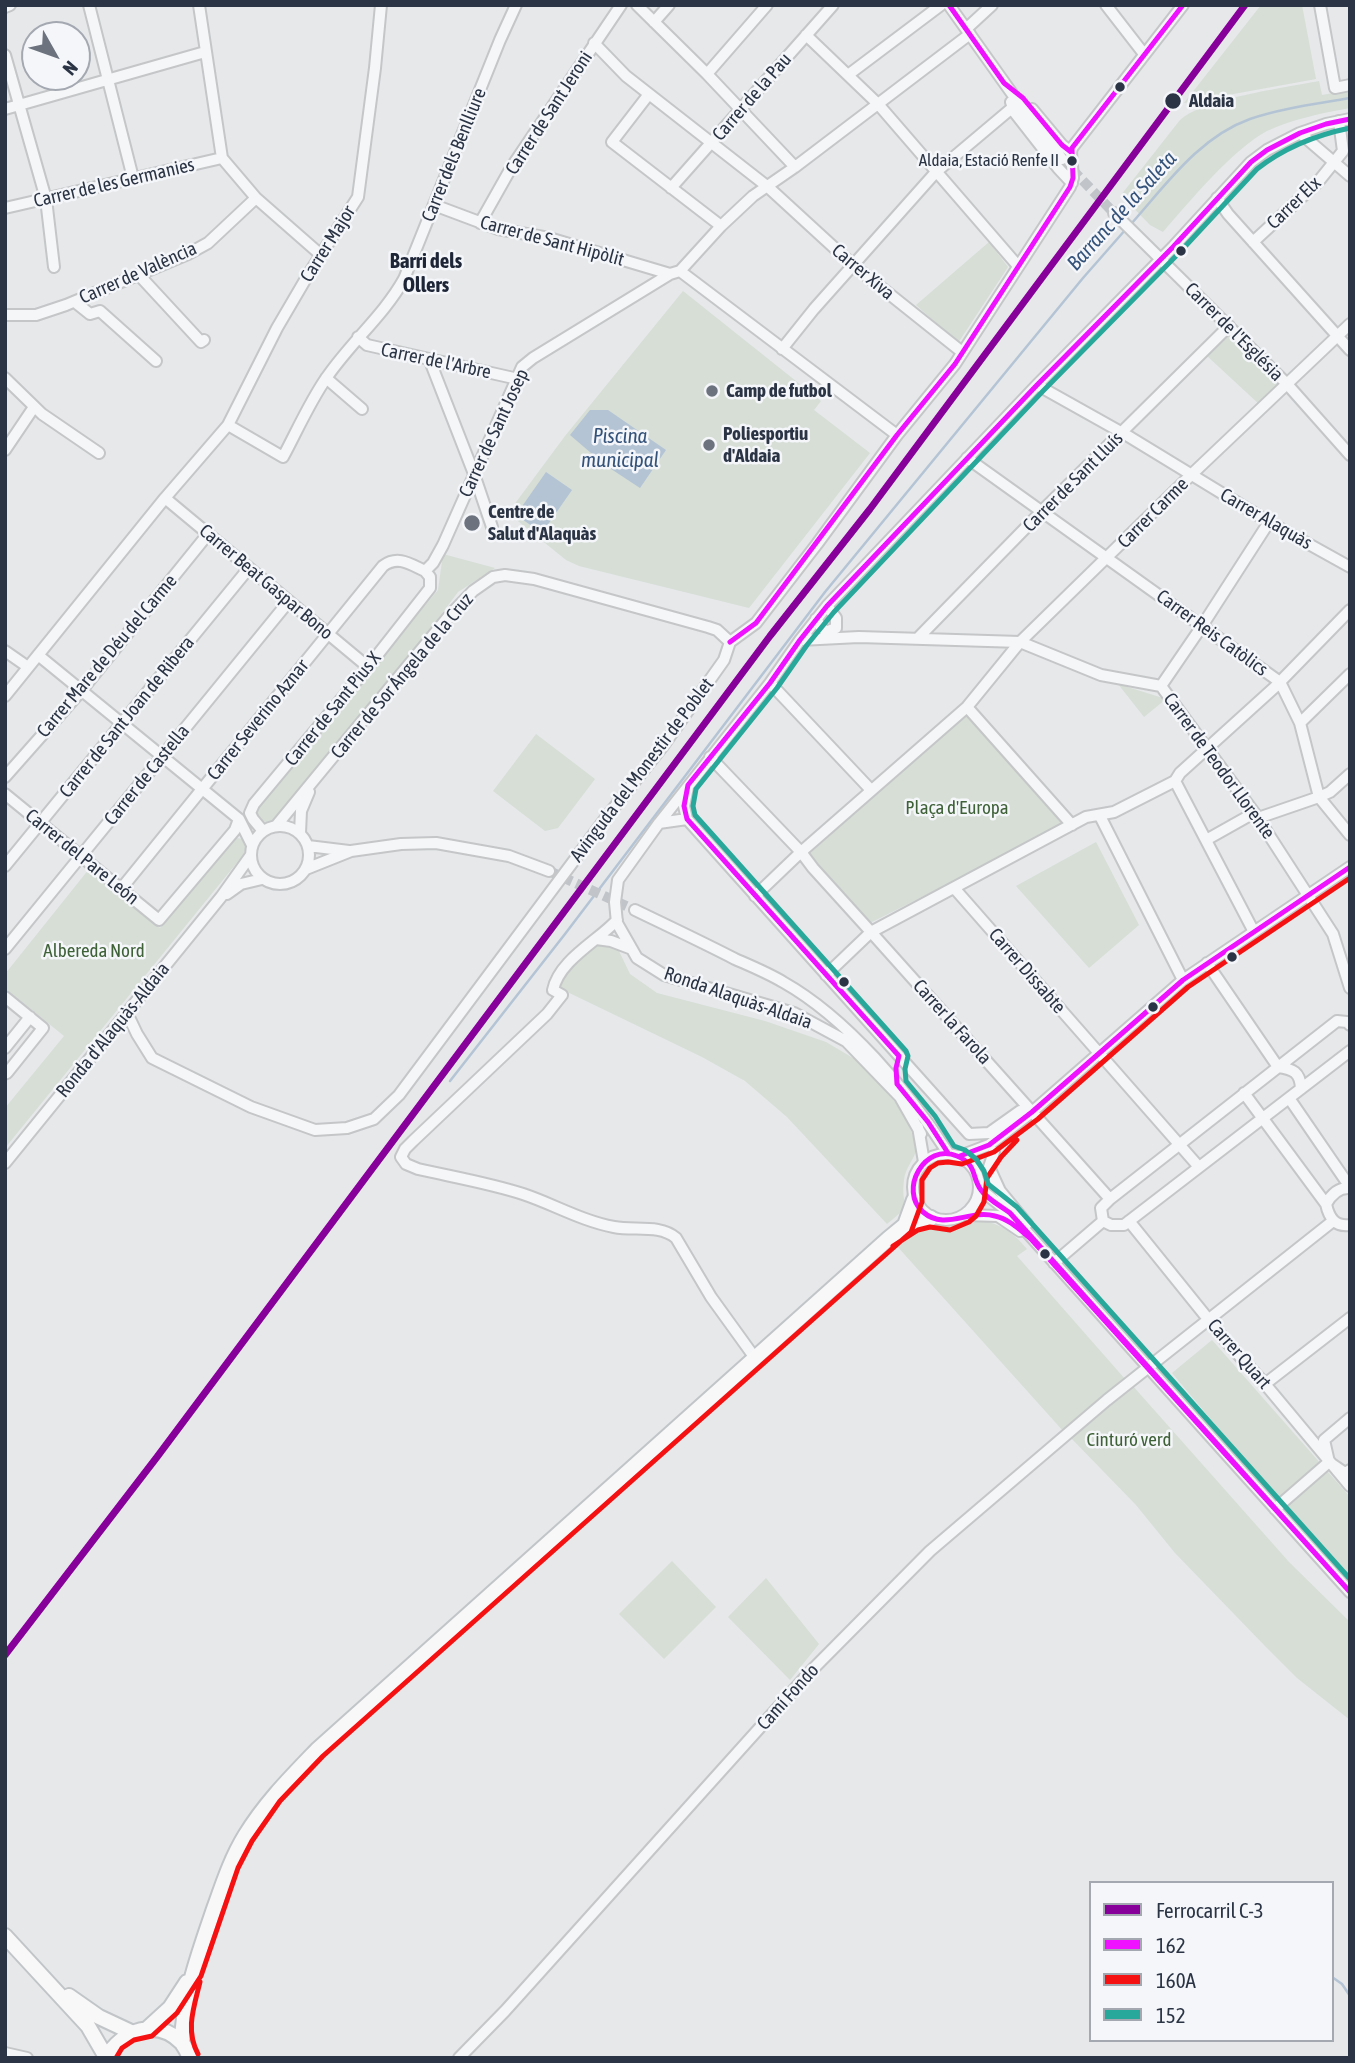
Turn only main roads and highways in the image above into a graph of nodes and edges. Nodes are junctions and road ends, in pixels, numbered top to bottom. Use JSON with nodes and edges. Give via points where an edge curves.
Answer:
{"nodes":[{"id":1,"x":914,"y":1200,"type":"road end"},
{"id":2,"x":931,"y":1218,"type":"road end"},
{"id":3,"x":905,"y":1225,"type":"junction"},
{"id":4,"x":5,"y":1936,"type":"edge"},
{"id":5,"x":193,"y":1972,"type":"junction"},
{"id":6,"x":50,"y":1983,"type":"junction"},
{"id":7,"x":147,"y":2029,"type":"junction"},
{"id":8,"x":131,"y":2032,"type":"junction"},
{"id":9,"x":182,"y":2043,"type":"junction"},
{"id":10,"x":106,"y":2057,"type":"edge"},
{"id":11,"x":190,"y":2058,"type":"edge"}],
"edges":[{"from":1,"to":3,"type":"main road"},
{"from":2,"to":3,"type":"main road"},
{"from":3,"to":5,"type":"main road","via":[[317,1750],[273,1795],[230,1864]]},
{"from":4,"to":6,"type":"main road"},
{"from":5,"to":7,"type":"main road","via":[[170,2008]]},
{"from":5,"to":9,"type":"main road"},
{"from":6,"to":8,"type":"main road","via":[[99,2017]]},
{"from":6,"to":10,"type":"main road","via":[[88,2026]]},
{"from":7,"to":8,"type":"main road"},
{"from":7,"to":9,"type":"main road","via":[[166,2032]]},
{"from":8,"to":10,"type":"main road","via":[[116,2042]]},
{"from":9,"to":11,"type":"main road"}]}
